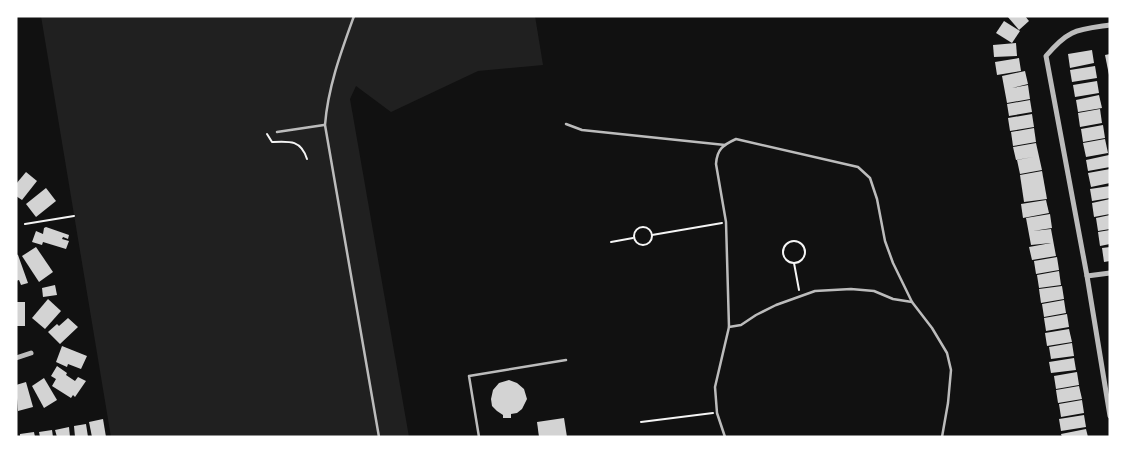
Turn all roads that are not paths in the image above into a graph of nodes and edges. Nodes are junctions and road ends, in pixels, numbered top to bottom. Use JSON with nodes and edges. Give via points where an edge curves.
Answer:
{"nodes":[{"id":1,"x":354,"y":16,"type":"edge"},
{"id":2,"x":1110,"y":25,"type":"edge"},
{"id":3,"x":566,"y":124,"type":"dead end"},
{"id":4,"x":325,"y":125,"type":"junction"},
{"id":5,"x":277,"y":132,"type":"dead end"},
{"id":6,"x":724,"y":145,"type":"junction"},
{"id":7,"x":1110,"y":273,"type":"edge"},
{"id":8,"x":1087,"y":276,"type":"junction"},
{"id":9,"x":912,"y":302,"type":"junction"},
{"id":10,"x":729,"y":327,"type":"junction"},
{"id":11,"x":31,"y":353,"type":"dead end"},
{"id":12,"x":16,"y":358,"type":"edge"},
{"id":13,"x":566,"y":360,"type":"dead end"},
{"id":14,"x":1110,"y":416,"type":"edge"},
{"id":15,"x":378,"y":437,"type":"edge"},
{"id":16,"x":479,"y":437,"type":"edge"},
{"id":17,"x":725,"y":437,"type":"edge"},
{"id":18,"x":942,"y":437,"type":"edge"}],
"edges":[{"from":1,"to":4,"type":"lane","via":[[326,102]]},
{"from":2,"to":8,"type":"street","via":[[1074,30],[1046,56]]},
{"from":3,"to":6,"type":"lane","via":[[582,130]]},
{"from":4,"to":5,"type":"lane"},
{"from":4,"to":15,"type":"lane"},
{"from":6,"to":9,"type":"lane","via":[[736,140],[858,167],[870,178],[885,241]]},
{"from":6,"to":10,"type":"lane","via":[[717,155],[716,164],[726,222]]},
{"from":7,"to":8,"type":"street"},
{"from":8,"to":14,"type":"street"},
{"from":9,"to":10,"type":"lane","via":[[874,292],[815,291],[776,305],[741,325]]},
{"from":9,"to":18,"type":"lane","via":[[947,353],[951,370]]},
{"from":10,"to":17,"type":"lane","via":[[715,387],[717,413]]},
{"from":11,"to":12,"type":"street"},
{"from":13,"to":16,"type":"lane","via":[[469,376]]}]}
